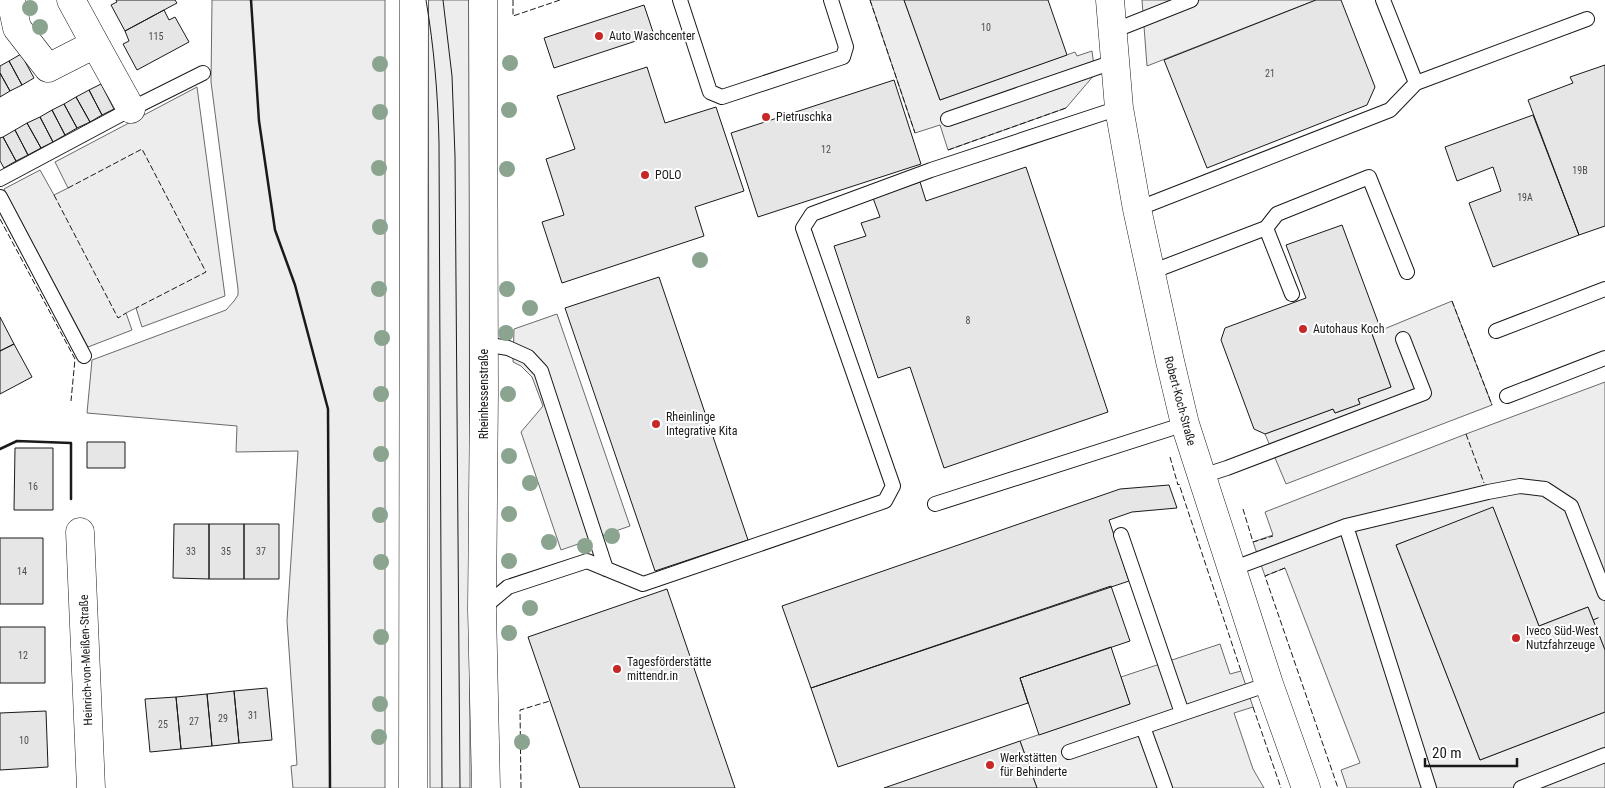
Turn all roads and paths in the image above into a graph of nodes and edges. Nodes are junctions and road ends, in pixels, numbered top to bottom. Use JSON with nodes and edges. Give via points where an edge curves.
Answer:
{"nodes":[{"id":1,"x":11,"y":0,"type":"edge"},
{"id":2,"x":71,"y":0,"type":"edge"},
{"id":3,"x":414,"y":0,"type":"edge"},
{"id":4,"x":483,"y":0,"type":"edge"},
{"id":5,"x":680,"y":0,"type":"edge"},
{"id":6,"x":832,"y":0,"type":"edge"},
{"id":7,"x":1110,"y":0,"type":"edge"},
{"id":8,"x":1191,"y":0,"type":"edge"},
{"id":9,"x":1384,"y":0,"type":"edge"},
{"id":10,"x":1587,"y":19,"type":"dead end"},
{"id":11,"x":1113,"y":31,"type":"junction"},
{"id":12,"x":95,"y":44,"type":"junction"},
{"id":13,"x":1116,"y":61,"type":"junction"},
{"id":14,"x":203,"y":73,"type":"dead end"},
{"id":15,"x":1416,"y":82,"type":"junction"},
{"id":16,"x":1119,"y":108,"type":"junction"},
{"id":17,"x":131,"y":109,"type":"junction"},
{"id":18,"x":948,"y":119,"type":"dead end"},
{"id":19,"x":0,"y":179,"type":"edge"},
{"id":20,"x":0,"y":197,"type":"edge"},
{"id":21,"x":1137,"y":209,"type":"junction"},
{"id":22,"x":1266,"y":228,"type":"junction"},
{"id":23,"x":1151,"y":272,"type":"junction"},
{"id":24,"x":1407,"y":272,"type":"dead end"},
{"id":25,"x":1605,"y":289,"type":"edge"},
{"id":26,"x":1292,"y":294,"type":"dead end"},
{"id":27,"x":1496,"y":331,"type":"dead end"},
{"id":28,"x":1403,"y":339,"type":"dead end"},
{"id":29,"x":484,"y":344,"type":"junction"},
{"id":30,"x":84,"y":356,"type":"dead end"},
{"id":31,"x":1605,"y":358,"type":"edge"},
{"id":32,"x":1507,"y":396,"type":"dead end"},
{"id":33,"x":1185,"y":424,"type":"junction"},
{"id":34,"x":1202,"y":476,"type":"junction"},
{"id":35,"x":934,"y":504,"type":"dead end"},
{"id":36,"x":1346,"y":526,"type":"junction"},
{"id":37,"x":80,"y":532,"type":"dead end"},
{"id":38,"x":1121,"y":535,"type":"dead end"},
{"id":39,"x":606,"y":569,"type":"junction"},
{"id":40,"x":1232,"y":569,"type":"junction"},
{"id":41,"x":1605,"y":593,"type":"edge"},
{"id":42,"x":482,"y":609,"type":"junction"},
{"id":43,"x":1269,"y":684,"type":"junction"},
{"id":44,"x":1182,"y":713,"type":"junction"},
{"id":45,"x":1144,"y":727,"type":"junction"},
{"id":46,"x":1069,"y":752,"type":"dead end"},
{"id":47,"x":1605,"y":755,"type":"edge"},
{"id":48,"x":91,"y":788,"type":"edge"},
{"id":49,"x":414,"y":788,"type":"edge"},
{"id":50,"x":486,"y":788,"type":"edge"},
{"id":51,"x":1165,"y":788,"type":"edge"},
{"id":52,"x":1306,"y":788,"type":"edge"},
{"id":53,"x":1429,"y":788,"type":"edge"},
{"id":54,"x":1521,"y":788,"type":"edge"}],
"edges":[{"from":1,"to":12,"type":"main road","via":[[18,28],[48,68]]},
{"from":2,"to":12,"type":"main road"},
{"from":3,"to":49,"type":"main road"},
{"from":4,"to":29,"type":"main road","name":"Rheinhessenstraße"},
{"from":5,"to":6,"type":"lane","via":[[710,92],[722,97],[843,57],[846,47]]},
{"from":7,"to":11,"type":"main road","name":"Robert-Koch-Straße"},
{"from":8,"to":11,"type":"lane"},
{"from":9,"to":15,"type":"lane"},
{"from":10,"to":15,"type":"lane"},
{"from":11,"to":13,"type":"main road","name":"Robert-Koch-Straße"},
{"from":12,"to":17,"type":"main road"},
{"from":13,"to":16,"type":"main road","name":"Robert-Koch-Straße"},
{"from":13,"to":18,"type":"lane"},
{"from":14,"to":17,"type":"lane"},
{"from":15,"to":21,"type":"lane","via":[[1390,110]]},
{"from":16,"to":21,"type":"main road","name":"Robert-Koch-Straße"},
{"from":16,"to":39,"type":"lane","via":[[931,170],[812,214],[803,228],[893,486],[885,501],[644,584]]},
{"from":17,"to":19,"type":"lane"},
{"from":20,"to":30,"type":"lane"},
{"from":21,"to":23,"type":"main road","name":"Robert-Koch-Straße"},
{"from":22,"to":23,"type":"lane"},
{"from":22,"to":24,"type":"lane","via":[[1277,214],[1369,177]]},
{"from":22,"to":26,"type":"lane"},
{"from":23,"to":33,"type":"main road","name":"Robert-Koch-Straße"},
{"from":25,"to":27,"type":"lane"},
{"from":28,"to":34,"type":"lane","via":[[1424,393]]},
{"from":29,"to":39,"type":"lane","via":[[508,348],[528,357],[541,371]]},
{"from":29,"to":42,"type":"main road","name":"Rheinhessenstraße"},
{"from":31,"to":32,"type":"lane"},
{"from":33,"to":34,"type":"main road","name":"Robert-Koch-Straße"},
{"from":33,"to":35,"type":"lane"},
{"from":34,"to":40,"type":"main road","name":"Robert-Koch-Straße"},
{"from":36,"to":40,"type":"lane"},
{"from":36,"to":41,"type":"lane","via":[[1520,486],[1545,489],[1571,506]]},
{"from":36,"to":53,"type":"lane"},
{"from":37,"to":48,"type":"main road","name":"Heinrich-von-Meißen-Straße"},
{"from":38,"to":44,"type":"lane"},
{"from":39,"to":42,"type":"lane","via":[[587,561],[508,587]]},
{"from":40,"to":43,"type":"main road","name":"Robert-Koch-Straße"},
{"from":42,"to":50,"type":"main road","name":"Rheinhessenstraße"},
{"from":43,"to":44,"type":"lane"},
{"from":43,"to":52,"type":"main road","name":"Robert-Koch-Straße"},
{"from":44,"to":45,"type":"lane"},
{"from":45,"to":46,"type":"lane"},
{"from":45,"to":51,"type":"lane"},
{"from":47,"to":54,"type":"lane"}]}
